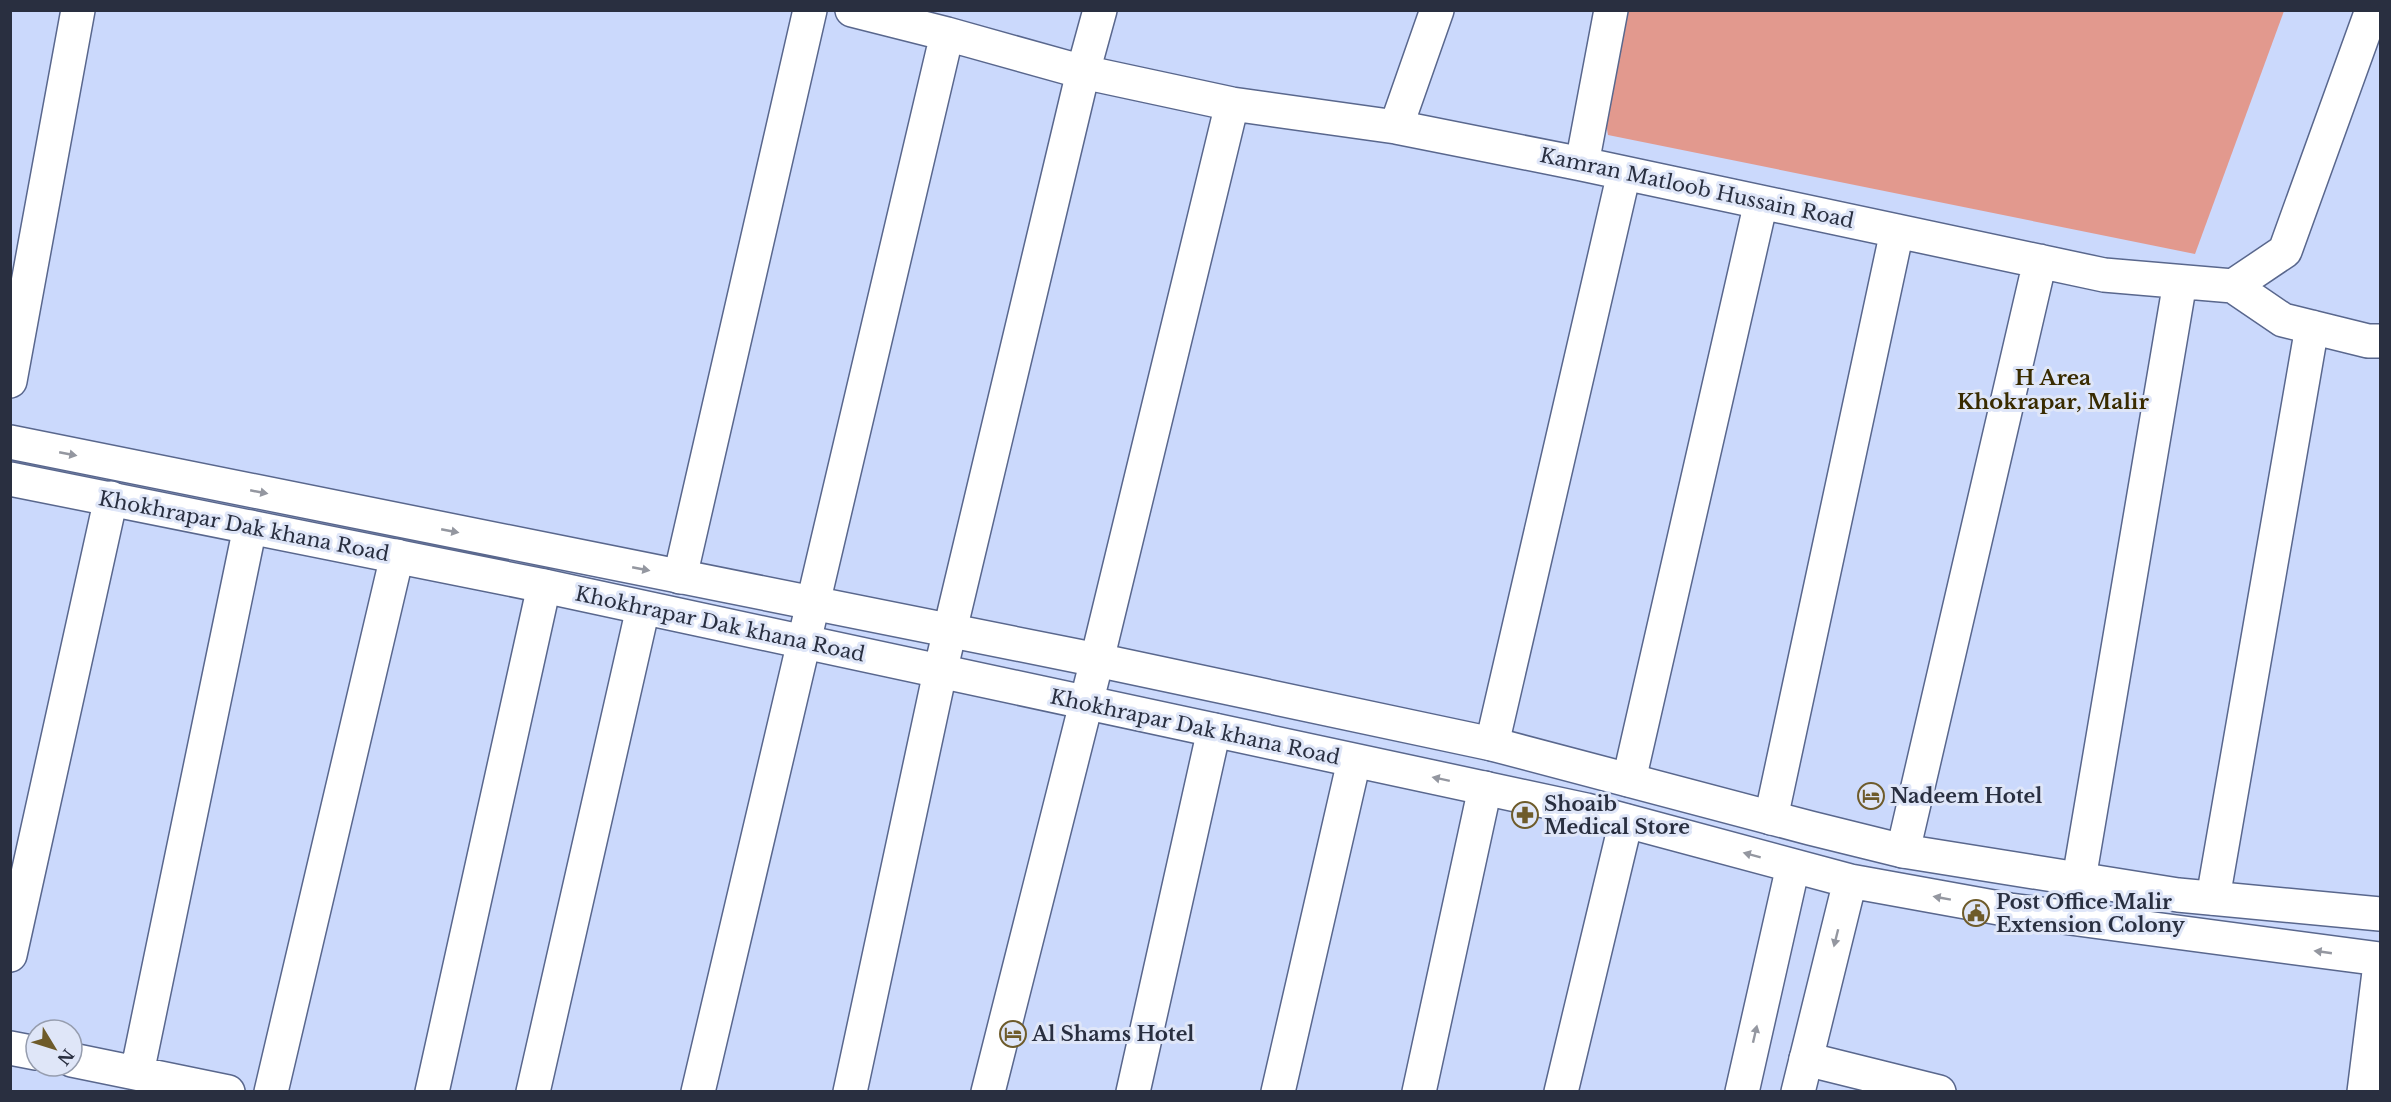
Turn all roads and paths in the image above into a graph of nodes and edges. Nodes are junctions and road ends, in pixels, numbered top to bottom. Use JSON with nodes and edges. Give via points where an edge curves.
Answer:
{"nodes":[{"id":1,"x":78,"y":10,"type":"edge"},
{"id":2,"x":810,"y":10,"type":"edge"},
{"id":3,"x":852,"y":10,"type":"edge"},
{"id":4,"x":1100,"y":10,"type":"edge"},
{"id":5,"x":1611,"y":10,"type":"edge"},
{"id":6,"x":2372,"y":10,"type":"edge"},
{"id":7,"x":1430,"y":12,"type":"edge"},
{"id":8,"x":947,"y":34,"type":"junction"},
{"id":9,"x":1083,"y":72,"type":"junction"},
{"id":10,"x":1232,"y":104,"type":"junction"},
{"id":11,"x":1396,"y":127,"type":"junction"},
{"id":12,"x":1582,"y":164,"type":"junction"},
{"id":13,"x":1624,"y":173,"type":"junction"},
{"id":14,"x":1761,"y":202,"type":"junction"},
{"id":15,"x":1897,"y":231,"type":"junction"},
{"id":16,"x":2040,"y":261,"type":"junction"},
{"id":17,"x":2180,"y":282,"type":"junction"},
{"id":18,"x":2232,"y":286,"type":"junction"},
{"id":19,"x":17,"y":310,"type":"edge"},
{"id":20,"x":2312,"y":327,"type":"junction"},
{"id":21,"x":2380,"y":341,"type":"edge"},
{"id":22,"x":10,"y":381,"type":"edge"},
{"id":23,"x":10,"y":442,"type":"edge"},
{"id":24,"x":10,"y":479,"type":"edge"},
{"id":25,"x":111,"y":498,"type":"junction"},
{"id":26,"x":250,"y":527,"type":"junction"},
{"id":27,"x":397,"y":556,"type":"junction"},
{"id":28,"x":680,"y":577,"type":"junction"},
{"id":29,"x":544,"y":586,"type":"junction"},
{"id":30,"x":813,"y":603,"type":"junction"},
{"id":31,"x":643,"y":608,"type":"junction"},
{"id":32,"x":951,"y":631,"type":"junction"},
{"id":33,"x":804,"y":642,"type":"junction"},
{"id":34,"x":1097,"y":660,"type":"junction"},
{"id":35,"x":940,"y":672,"type":"junction"},
{"id":36,"x":1086,"y":704,"type":"junction"},
{"id":37,"x":1214,"y":730,"type":"junction"},
{"id":38,"x":1492,"y":744,"type":"junction"},
{"id":39,"x":1354,"y":761,"type":"junction"},
{"id":40,"x":1629,"y":780,"type":"junction"},
{"id":41,"x":1485,"y":788,"type":"junction"},
{"id":42,"x":1771,"y":818,"type":"junction"},
{"id":43,"x":1626,"y":821,"type":"junction"},
{"id":44,"x":1903,"y":851,"type":"junction"},
{"id":45,"x":1793,"y":866,"type":"junction"},
{"id":46,"x":2079,"y":879,"type":"junction"},
{"id":47,"x":1850,"y":881,"type":"junction"},
{"id":48,"x":2213,"y":898,"type":"junction"},
{"id":49,"x":2380,"y":914,"type":"edge"},
{"id":50,"x":10,"y":955,"type":"edge"},
{"id":51,"x":2380,"y":961,"type":"edge"},
{"id":52,"x":1806,"y":1059,"type":"junction"},
{"id":53,"x":84,"y":1062,"type":"edge"},
{"id":54,"x":137,"y":1073,"type":"junction"},
{"id":55,"x":228,"y":1092,"type":"edge"},
{"id":56,"x":271,"y":1092,"type":"edge"},
{"id":57,"x":432,"y":1092,"type":"edge"},
{"id":58,"x":533,"y":1092,"type":"edge"},
{"id":59,"x":698,"y":1092,"type":"edge"},
{"id":60,"x":850,"y":1092,"type":"edge"},
{"id":61,"x":988,"y":1092,"type":"edge"},
{"id":62,"x":1133,"y":1092,"type":"edge"},
{"id":63,"x":1278,"y":1092,"type":"edge"},
{"id":64,"x":1419,"y":1092,"type":"edge"},
{"id":65,"x":1561,"y":1092,"type":"edge"},
{"id":66,"x":1742,"y":1092,"type":"edge"},
{"id":67,"x":1798,"y":1092,"type":"edge"},
{"id":68,"x":1939,"y":1092,"type":"edge"},
{"id":69,"x":2364,"y":1092,"type":"edge"}],
"edges":[{"from":1,"to":19,"type":"street"},
{"from":2,"to":28,"type":"street"},
{"from":3,"to":8,"type":"street","name":"Kamran Matloob Hussain Road"},
{"from":4,"to":9,"type":"street"},
{"from":5,"to":12,"type":"street"},
{"from":6,"to":18,"type":"street","via":[[2285,251]]},
{"from":7,"to":11,"type":"street"},
{"from":8,"to":9,"type":"street","name":"Kamran Matloob Hussain Road"},
{"from":8,"to":30,"type":"street"},
{"from":9,"to":10,"type":"street","name":"Kamran Matloob Hussain Road"},
{"from":9,"to":32,"type":"street"},
{"from":10,"to":11,"type":"street","name":"Kamran Matloob Hussain Road"},
{"from":10,"to":34,"type":"street"},
{"from":11,"to":12,"type":"street","name":"Kamran Matloob Hussain Road"},
{"from":12,"to":13,"type":"street","name":"Kamran Matloob Hussain Road"},
{"from":13,"to":14,"type":"street","name":"Kamran Matloob Hussain Road"},
{"from":13,"to":38,"type":"street"},
{"from":14,"to":15,"type":"street","name":"Kamran Matloob Hussain Road"},
{"from":14,"to":40,"type":"street"},
{"from":15,"to":16,"type":"street","name":"Kamran Matloob Hussain Road"},
{"from":15,"to":42,"type":"street"},
{"from":16,"to":17,"type":"street","name":"Kamran Matloob Hussain Road","via":[[2104,275]]},
{"from":16,"to":44,"type":"street"},
{"from":17,"to":18,"type":"street","name":"Kamran Matloob Hussain Road"},
{"from":17,"to":46,"type":"street"},
{"from":18,"to":20,"type":"street","via":[[2283,320]]},
{"from":19,"to":22,"type":"street"},
{"from":20,"to":21,"type":"street"},
{"from":20,"to":48,"type":"street"},
{"from":23,"to":28,"type":"street","name":"Khokhrapar Dak khana Road","one_way":true},
{"from":24,"to":25,"type":"street","name":"Khokhrapar Dak khana Road"},
{"from":25,"to":26,"type":"street","name":"Khokhrapar Dak khana Road"},
{"from":25,"to":50,"type":"street"},
{"from":26,"to":27,"type":"street","name":"Khokhrapar Dak khana Road"},
{"from":26,"to":54,"type":"street"},
{"from":27,"to":29,"type":"street","name":"Khokhrapar Dak khana Road"},
{"from":27,"to":56,"type":"street"},
{"from":28,"to":30,"type":"street","name":"Khokhrapar Dak khana Road"},
{"from":29,"to":31,"type":"street","name":"Khokhrapar Dak khana Road"},
{"from":29,"to":57,"type":"street"},
{"from":30,"to":32,"type":"street","name":"Khokhrapar Dak khana Road"},
{"from":30,"to":33,"type":"street"},
{"from":31,"to":33,"type":"street","name":"Khokhrapar Dak khana Road"},
{"from":31,"to":58,"type":"street"},
{"from":32,"to":34,"type":"street","name":"Khokhrapar Dak khana Road"},
{"from":32,"to":35,"type":"street"},
{"from":33,"to":35,"type":"street","name":"Khokhrapar Dak khana Road"},
{"from":33,"to":59,"type":"street"},
{"from":34,"to":36,"type":"street"},
{"from":34,"to":38,"type":"street","name":"Khokhrapar Dak khana Road"},
{"from":35,"to":36,"type":"street","name":"Khokhrapar Dak khana Road"},
{"from":35,"to":60,"type":"street"},
{"from":36,"to":37,"type":"street","name":"Khokhrapar Dak khana Road"},
{"from":36,"to":61,"type":"street"},
{"from":37,"to":39,"type":"street","name":"Khokhrapar Dak khana Road"},
{"from":37,"to":62,"type":"street"},
{"from":38,"to":40,"type":"street","name":"Khokhrapar Dak khana Road"},
{"from":41,"to":39,"type":"street","name":"Khokhrapar Dak khana Road","one_way":true},
{"from":39,"to":63,"type":"street"},
{"from":40,"to":42,"type":"street","name":"Khokhrapar Dak khana Road"},
{"from":41,"to":43,"type":"street","name":"Khokhrapar Dak khana Road"},
{"from":41,"to":64,"type":"street"},
{"from":42,"to":44,"type":"street","name":"Khokhrapar Dak khana Road"},
{"from":45,"to":43,"type":"street","name":"Khokhrapar Dak khana Road","one_way":true},
{"from":43,"to":65,"type":"street"},
{"from":44,"to":46,"type":"street","name":"Khokhrapar Dak khana Road"},
{"from":45,"to":47,"type":"street","name":"Khokhrapar Dak khana Road"},
{"from":66,"to":45,"type":"street","one_way":true},
{"from":46,"to":48,"type":"street","name":"Khokhrapar Dak khana Road"},
{"from":51,"to":47,"type":"street","name":"Khokhrapar Dak khana Road","one_way":true,"via":[[2010,910]]},
{"from":47,"to":52,"type":"street","one_way":true},
{"from":48,"to":49,"type":"street","name":"Khokhrapar Dak khana Road"},
{"from":51,"to":69,"type":"street"},
{"from":52,"to":67,"type":"street"},
{"from":52,"to":68,"type":"street"},
{"from":53,"to":54,"type":"street"},
{"from":54,"to":55,"type":"street"}]}
